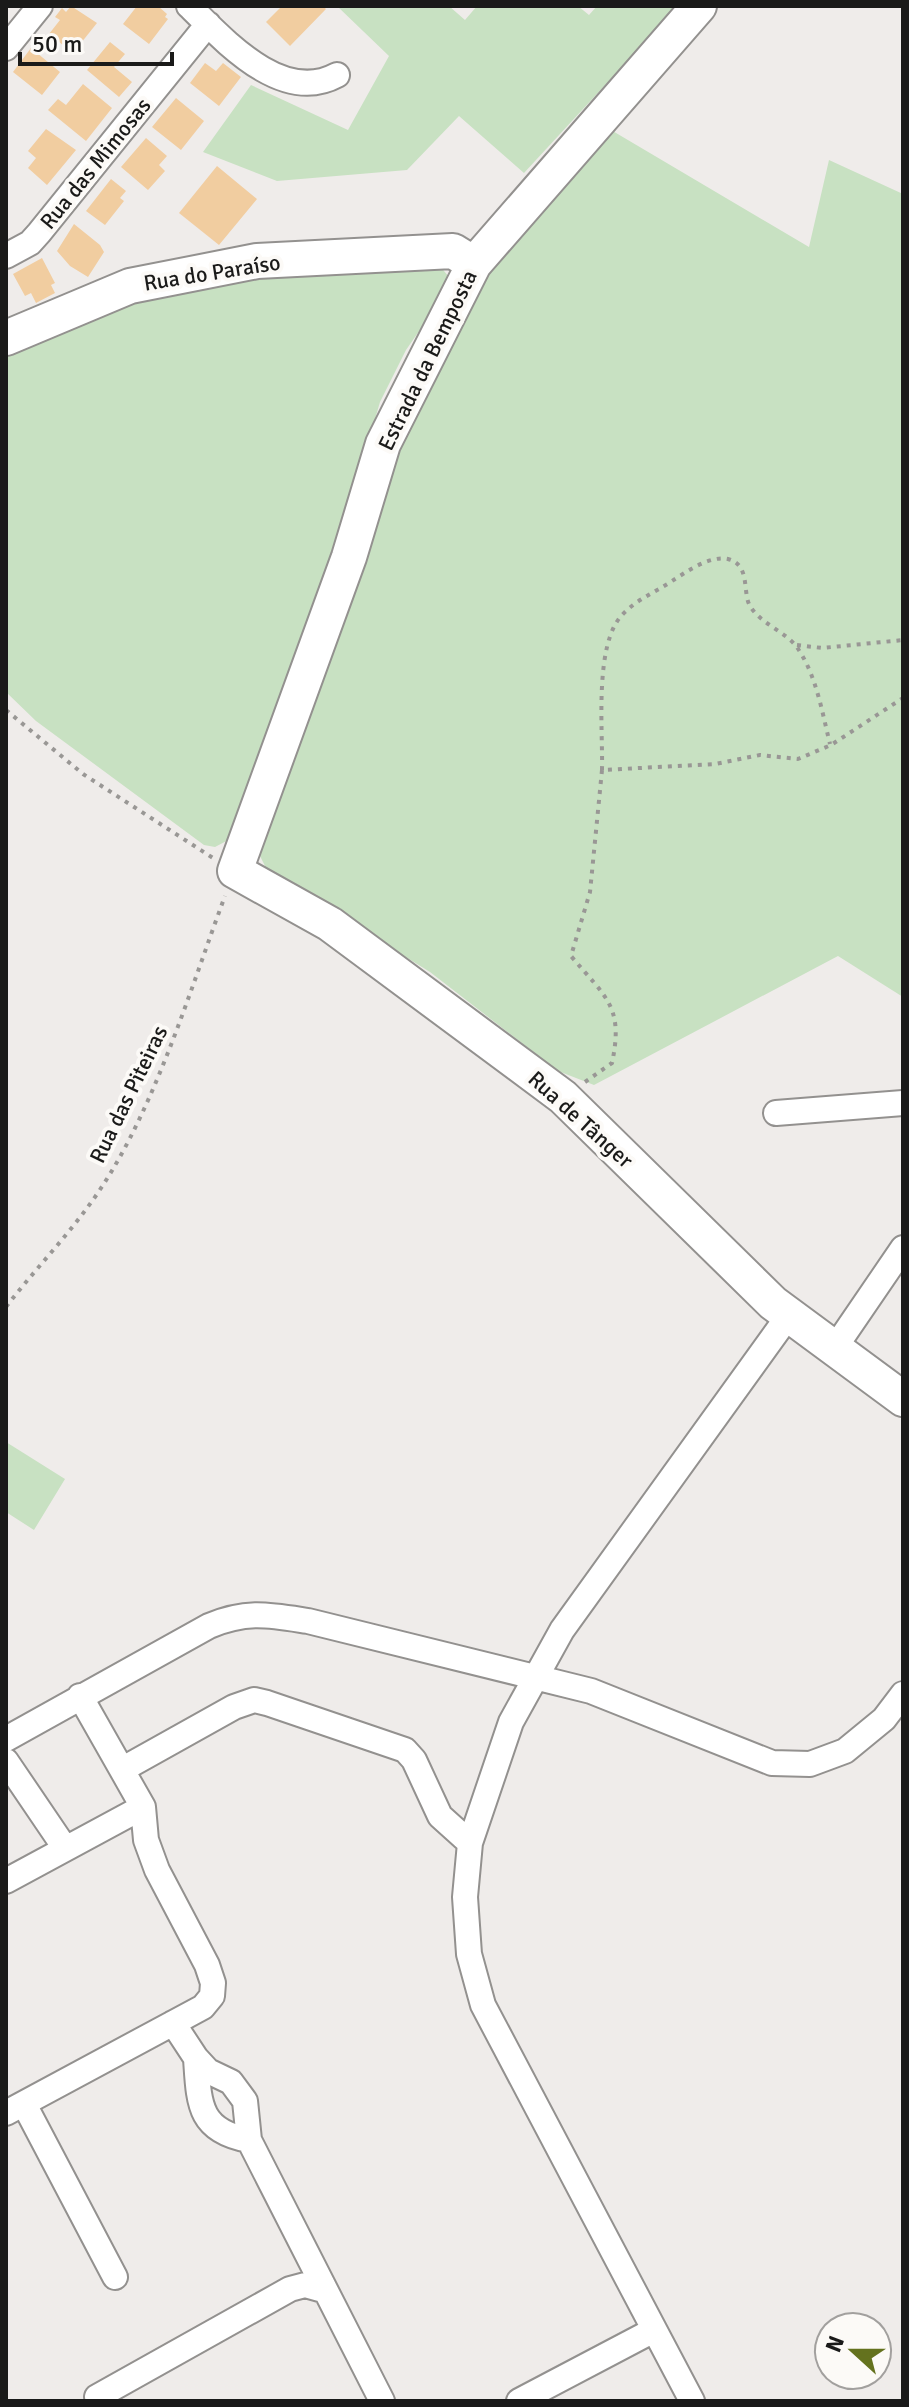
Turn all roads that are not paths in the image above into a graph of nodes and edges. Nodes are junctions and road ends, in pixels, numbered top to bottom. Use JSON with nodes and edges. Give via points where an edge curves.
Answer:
{"nodes":[{"id":1,"x":40,"y":6,"type":"edge"},
{"id":2,"x":189,"y":6,"type":"edge"},
{"id":3,"x":699,"y":6,"type":"edge"},
{"id":4,"x":208,"y":24,"type":"junction"},
{"id":5,"x":6,"y":48,"type":"edge"},
{"id":6,"x":337,"y":75,"type":"dead end"},
{"id":7,"x":6,"y":256,"type":"edge"},
{"id":8,"x":474,"y":264,"type":"junction"},
{"id":9,"x":6,"y":338,"type":"edge"},
{"id":10,"x":235,"y":871,"type":"joint"},
{"id":11,"x":903,"y":1103,"type":"edge"},
{"id":12,"x":776,"y":1113,"type":"dead end"},
{"id":13,"x":903,"y":1248,"type":"edge"},
{"id":14,"x":789,"y":1315,"type":"junction"},
{"id":15,"x":834,"y":1349,"type":"junction"},
{"id":16,"x":903,"y":1399,"type":"edge"},
{"id":17,"x":534,"y":1676,"type":"junction"},
{"id":18,"x":903,"y":1694,"type":"edge"},
{"id":19,"x":80,"y":1696,"type":"junction"},
{"id":20,"x":6,"y":1739,"type":"edge"},
{"id":21,"x":6,"y":1761,"type":"edge"},
{"id":22,"x":123,"y":1769,"type":"junction"},
{"id":23,"x":143,"y":1807,"type":"junction"},
{"id":24,"x":470,"y":1843,"type":"junction"},
{"id":25,"x":65,"y":1848,"type":"junction"},
{"id":26,"x":6,"y":1881,"type":"edge"},
{"id":27,"x":173,"y":2023,"type":"junction"},
{"id":28,"x":196,"y":2058,"type":"junction"},
{"id":29,"x":15,"y":2108,"type":"edge"},
{"id":30,"x":249,"y":2140,"type":"junction"},
{"id":31,"x":115,"y":2277,"type":"dead end"},
{"id":32,"x":323,"y":2290,"type":"junction"},
{"id":33,"x":654,"y":2330,"type":"junction"},
{"id":34,"x":97,"y":2397,"type":"dead end"},
{"id":35,"x":382,"y":2401,"type":"edge"},
{"id":36,"x":519,"y":2401,"type":"edge"},
{"id":37,"x":692,"y":2401,"type":"edge"}],
"edges":[{"from":1,"to":5,"type":"street"},
{"from":2,"to":4,"type":"street"},
{"from":3,"to":8,"type":"street","name":"Estrada da Bemposta"},
{"from":4,"to":6,"type":"street","via":[[252,64],[274,75],[325,82]]},
{"from":4,"to":7,"type":"street","name":"Rua das Mimosas","via":[[39,233]]},
{"from":8,"to":9,"type":"street","name":"Rua do Paraíso","via":[[453,251],[257,261],[130,286]]},
{"from":8,"to":10,"type":"street","name":"Estrada da Bemposta","via":[[383,444],[349,557]]},
{"from":10,"to":14,"type":"street","name":"Rua de Tânger","via":[[330,924],[563,1097]]},
{"from":11,"to":12,"type":"street"},
{"from":13,"to":15,"type":"street"},
{"from":14,"to":15,"type":"street","name":"Rua de Tânger"},
{"from":14,"to":17,"type":"street"},
{"from":15,"to":16,"type":"street","name":"Rua de Tânger"},
{"from":17,"to":18,"type":"street","via":[[591,1691],[772,1763],[810,1764],[845,1751],[884,1719]]},
{"from":17,"to":19,"type":"street","via":[[308,1621],[237,1615]]},
{"from":17,"to":24,"type":"street","via":[[511,1722]]},
{"from":19,"to":20,"type":"street"},
{"from":19,"to":22,"type":"street"},
{"from":21,"to":25,"type":"street"},
{"from":22,"to":23,"type":"street"},
{"from":22,"to":24,"type":"street","via":[[254,1700],[405,1750],[440,1816]]},
{"from":23,"to":25,"type":"street"},
{"from":23,"to":27,"type":"street","via":[[146,1840],[157,1870],[213,1983],[212,1996],[203,2007]]},
{"from":24,"to":33,"type":"street","via":[[465,1897],[469,1954],[483,2005]]},
{"from":25,"to":26,"type":"street"},
{"from":27,"to":28,"type":"street"},
{"from":27,"to":29,"type":"street"},
{"from":28,"to":30,"type":"street","via":[[231,2082],[245,2101]]},
{"from":28,"to":30,"type":"street","via":[[199,2104],[210,2123],[225,2136]]},
{"from":29,"to":31,"type":"street"},
{"from":30,"to":32,"type":"street"},
{"from":32,"to":34,"type":"street","via":[[305,2285],[290,2289]]},
{"from":32,"to":35,"type":"street"},
{"from":33,"to":36,"type":"street"},
{"from":33,"to":37,"type":"street"}]}
